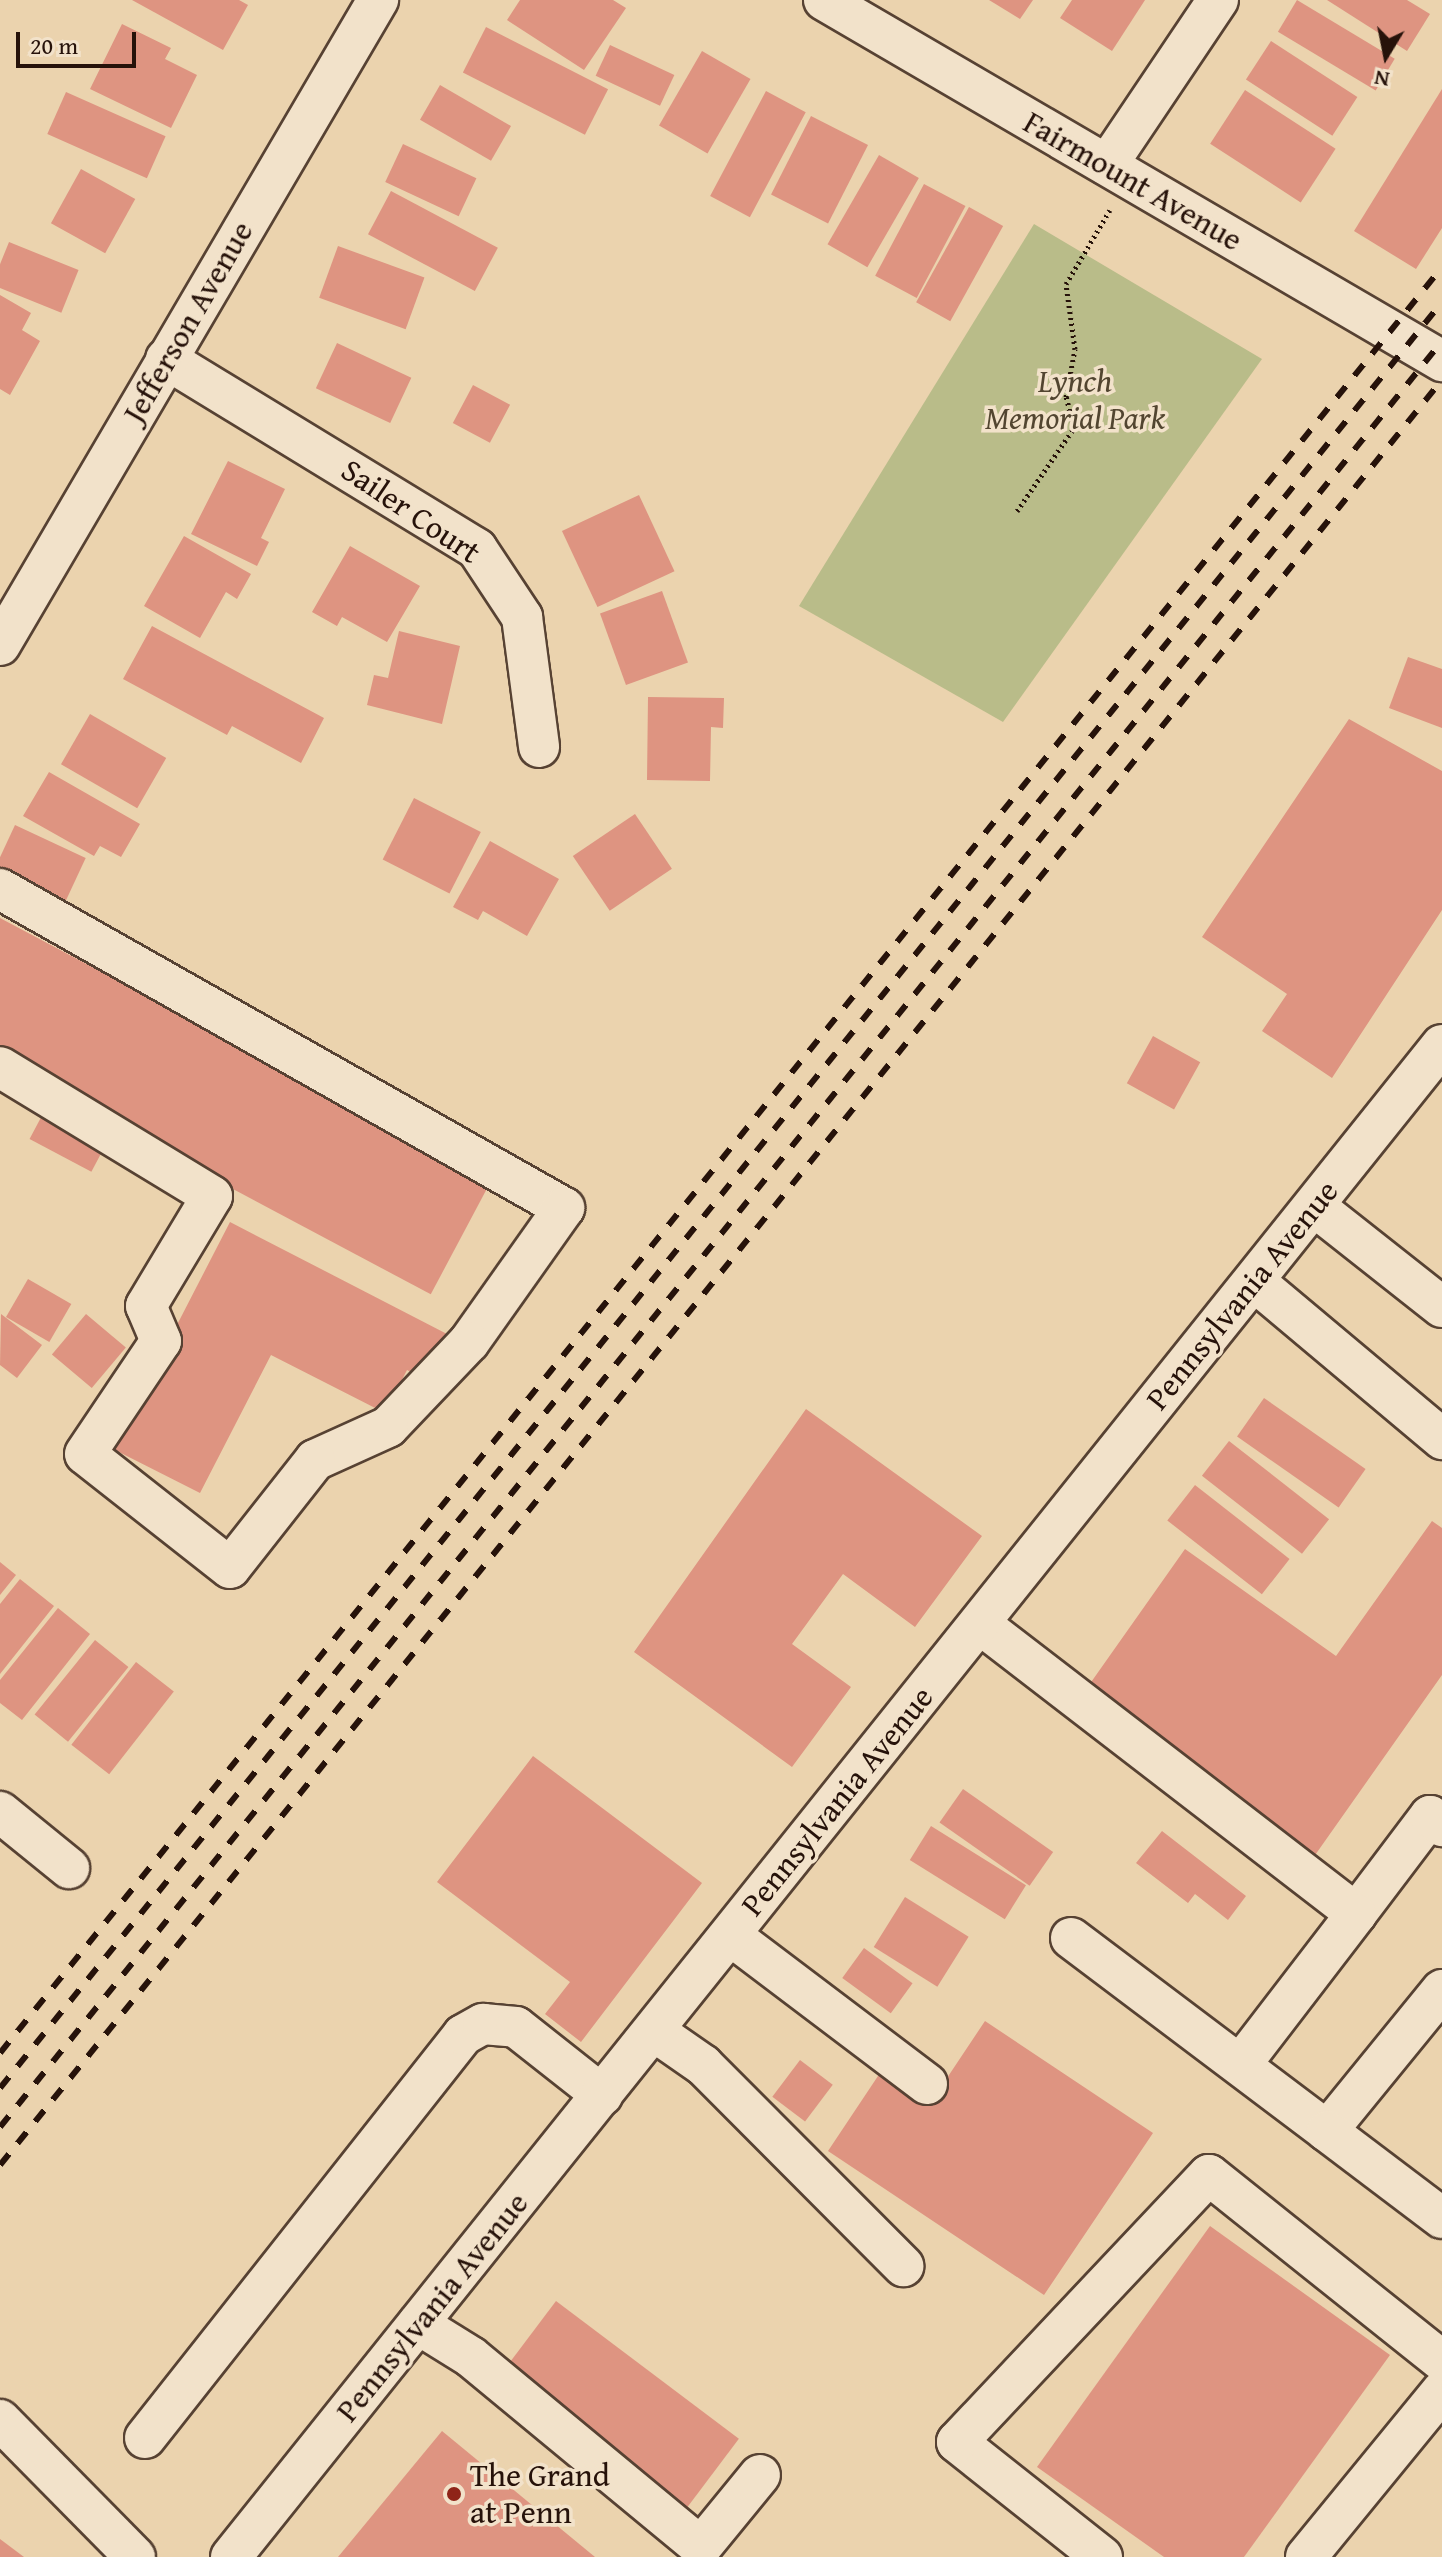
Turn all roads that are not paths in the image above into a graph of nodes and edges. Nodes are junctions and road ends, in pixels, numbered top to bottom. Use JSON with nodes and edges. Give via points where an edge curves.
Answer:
{"nodes":[{"id":1,"x":378,"y":0,"type":"edge"},
{"id":2,"x":824,"y":0,"type":"edge"},
{"id":3,"x":1218,"y":0,"type":"edge"},
{"id":4,"x":1118,"y":172,"type":"junction"},
{"id":5,"x":166,"y":359,"type":"junction"},
{"id":6,"x":1442,"y":361,"type":"edge"},
{"id":7,"x":0,"y":645,"type":"edge"},
{"id":8,"x":539,"y":747,"type":"dead end"},
{"id":9,"x":0,"y":889,"type":"edge"},
{"id":10,"x":1442,"y":1045,"type":"edge"},
{"id":11,"x":0,"y":1067,"type":"edge"},
{"id":12,"x":1314,"y":1206,"type":"junction"},
{"id":13,"x":1254,"y":1281,"type":"junction"},
{"id":14,"x":1442,"y":1307,"type":"edge"},
{"id":15,"x":1442,"y":1439,"type":"edge"},
{"id":16,"x":980,"y":1624,"type":"junction"},
{"id":17,"x":0,"y":1812,"type":"edge"},
{"id":18,"x":1438,"y":1814,"type":"edge"},
{"id":19,"x":69,"y":1868,"type":"dead end"},
{"id":20,"x":1356,"y":1914,"type":"junction"},
{"id":21,"x":730,"y":1935,"type":"junction"},
{"id":22,"x":1071,"y":1938,"type":"dead end"},
{"id":23,"x":1442,"y":1990,"type":"edge"},
{"id":24,"x":654,"y":2031,"type":"junction"},
{"id":25,"x":1241,"y":2064,"type":"junction"},
{"id":26,"x":927,"y":2084,"type":"dead end"},
{"id":27,"x":602,"y":2095,"type":"junction"},
{"id":28,"x":1327,"y":2131,"type":"junction"},
{"id":29,"x":1442,"y":2218,"type":"edge"},
{"id":30,"x":903,"y":2266,"type":"dead end"},
{"id":31,"x":418,"y":2324,"type":"junction"},
{"id":32,"x":1442,"y":2361,"type":"edge"},
{"id":33,"x":1442,"y":2391,"type":"edge"},
{"id":34,"x":0,"y":2420,"type":"edge"},
{"id":35,"x":145,"y":2438,"type":"dead end"},
{"id":36,"x":760,"y":2475,"type":"dead end"},
{"id":37,"x":135,"y":2557,"type":"edge"},
{"id":38,"x":231,"y":2557,"type":"edge"},
{"id":39,"x":1102,"y":2557,"type":"edge"},
{"id":40,"x":1306,"y":2557,"type":"edge"}],
"edges":[{"from":1,"to":5,"type":"street","name":"Jefferson Avenue"},
{"from":2,"to":4,"type":"street","name":"Fairmount Avenue"},
{"from":3,"to":4,"type":"street"},
{"from":4,"to":6,"type":"street","name":"Fairmount Avenue"},
{"from":5,"to":7,"type":"street","name":"Jefferson Avenue"},
{"from":5,"to":8,"type":"street","name":"Sailer Court","via":[[477,549],[522,617]]},
{"from":9,"to":11,"type":"street","via":[[564,1208],[469,1342],[388,1427],[315,1460],[230,1568],[85,1454],[161,1341],[146,1306],[212,1196]]},
{"from":10,"to":12,"type":"street","name":"Pennsylvania Avenue"},
{"from":12,"to":13,"type":"street","name":"Pennsylvania Avenue"},
{"from":12,"to":14,"type":"street"},
{"from":13,"to":15,"type":"street"},
{"from":13,"to":16,"type":"street","name":"Pennsylvania Avenue"},
{"from":16,"to":20,"type":"street"},
{"from":16,"to":21,"type":"street","name":"Pennsylvania Avenue"},
{"from":17,"to":19,"type":"street"},
{"from":18,"to":20,"type":"street"},
{"from":20,"to":25,"type":"street"},
{"from":21,"to":24,"type":"street","name":"Pennsylvania Avenue"},
{"from":21,"to":26,"type":"street"},
{"from":22,"to":25,"type":"street"},
{"from":23,"to":28,"type":"street"},
{"from":24,"to":27,"type":"street","name":"Pennsylvania Avenue"},
{"from":24,"to":30,"type":"street","via":[[703,2065]]},
{"from":25,"to":28,"type":"street"},
{"from":27,"to":31,"type":"street","name":"Pennsylvania Avenue"},
{"from":27,"to":35,"type":"street","via":[[516,2027],[483,2024],[463,2035]]},
{"from":28,"to":29,"type":"street"},
{"from":31,"to":36,"type":"street","via":[[471,2357],[701,2547]]},
{"from":31,"to":38,"type":"street","name":"Pennsylvania Avenue"},
{"from":32,"to":39,"type":"street","via":[[1209,2175],[957,2442]]},
{"from":33,"to":40,"type":"street"},
{"from":34,"to":37,"type":"street"}]}
